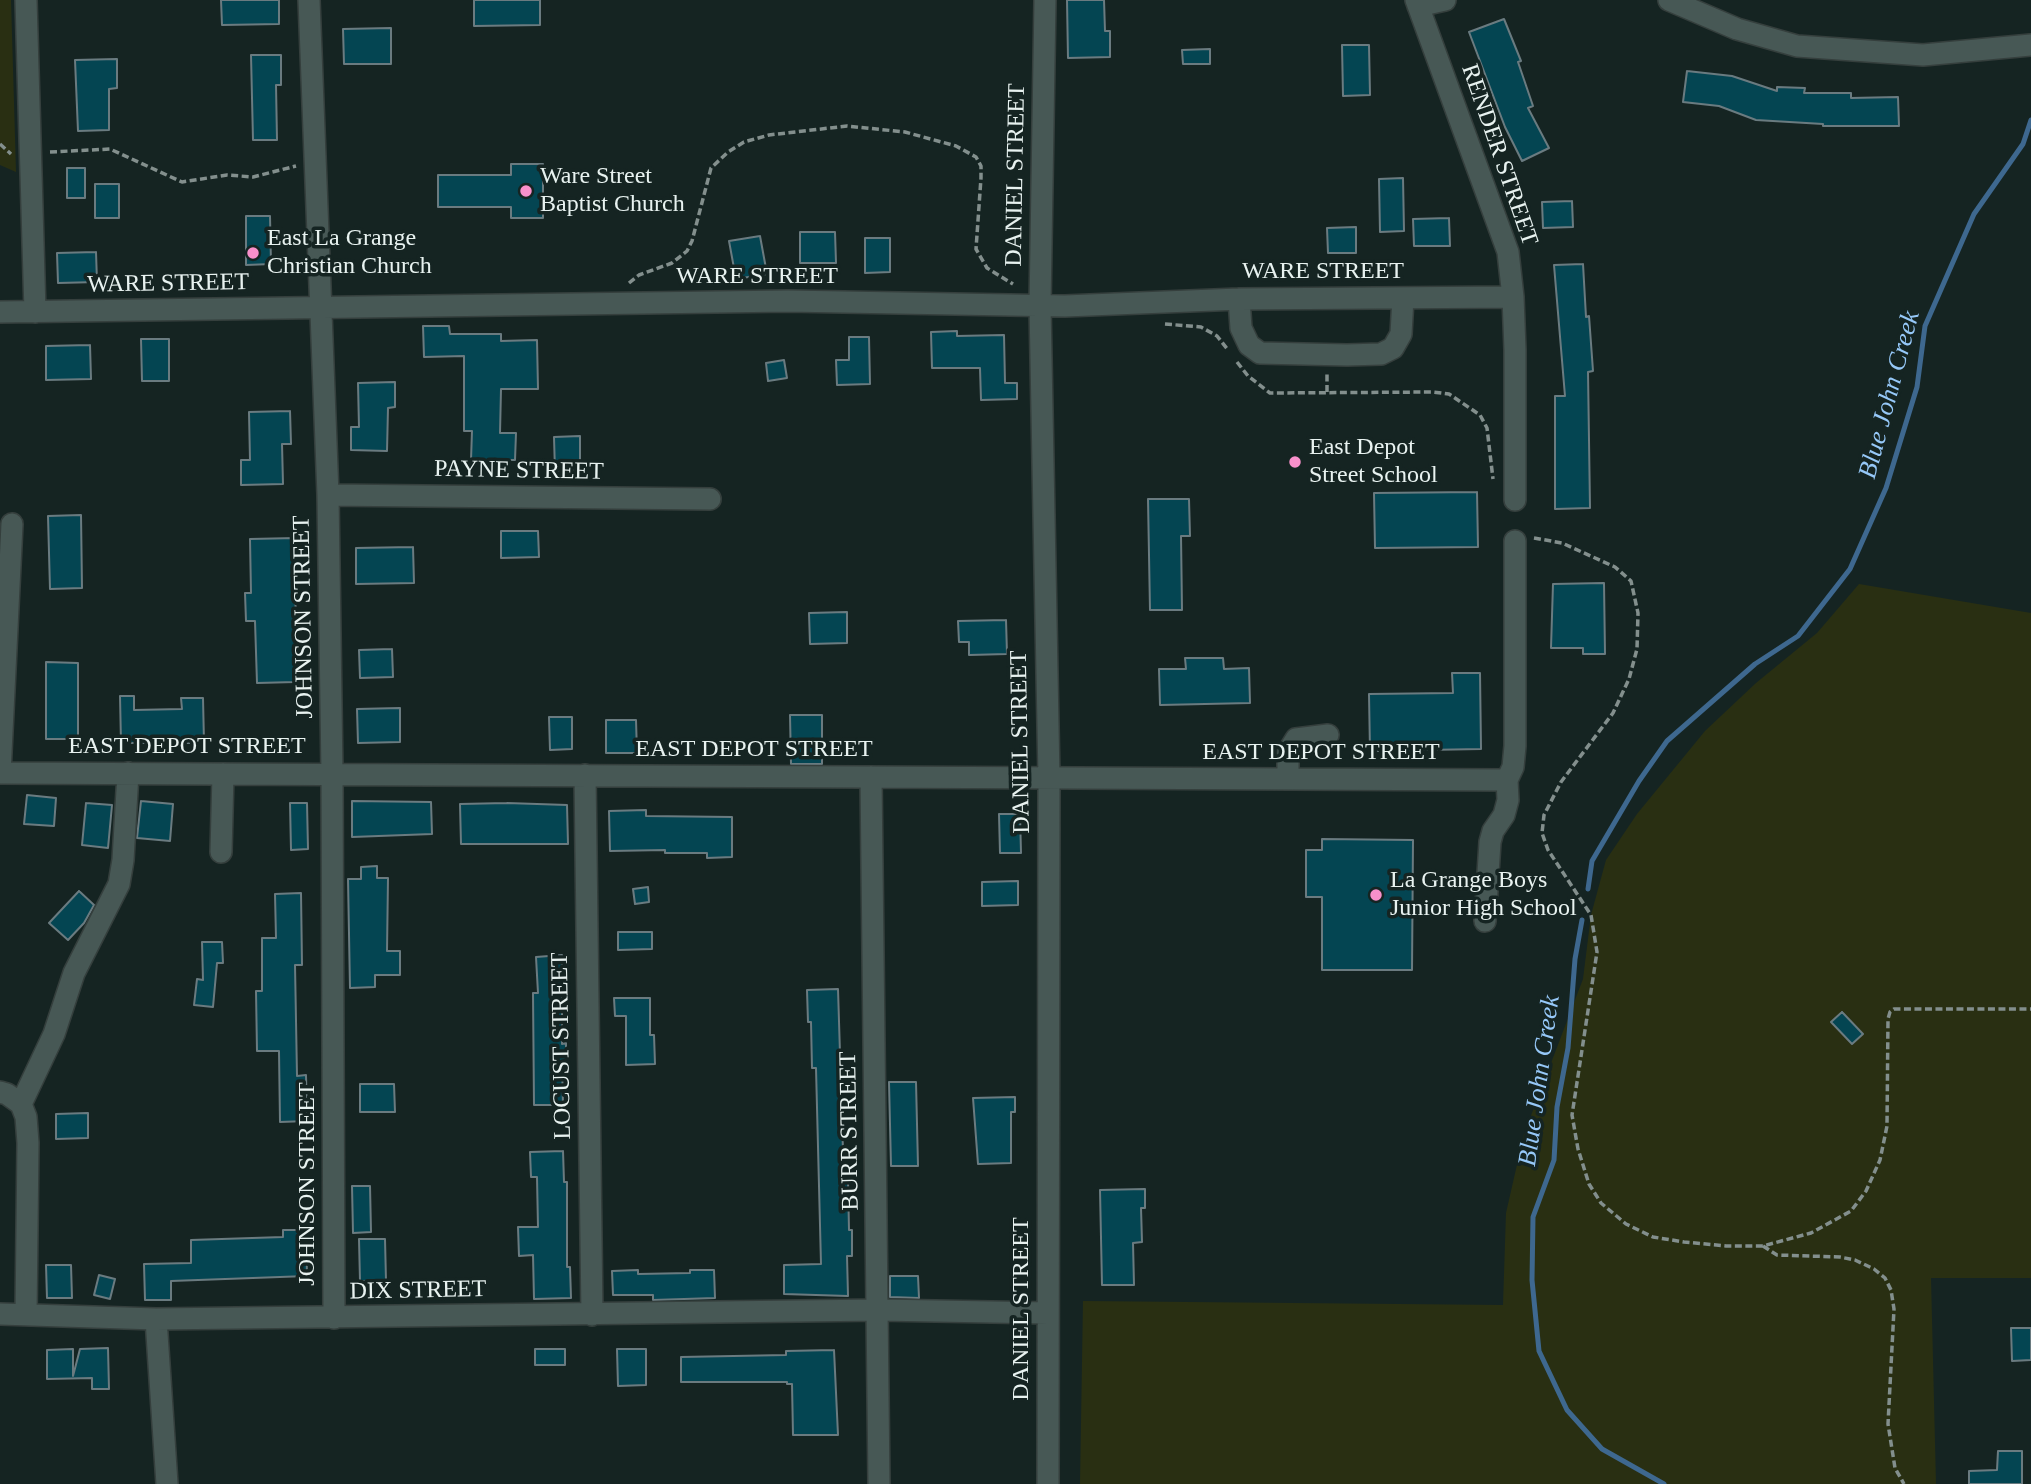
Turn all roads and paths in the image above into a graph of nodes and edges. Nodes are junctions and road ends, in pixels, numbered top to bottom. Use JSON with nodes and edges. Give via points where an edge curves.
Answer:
{"nodes":[{"id":1,"x":26,"y":0,"type":"edge"},
{"id":2,"x":309,"y":0,"type":"edge"},
{"id":3,"x":1045,"y":0,"type":"edge"},
{"id":4,"x":1445,"y":0,"type":"edge"},
{"id":5,"x":1669,"y":0,"type":"edge"},
{"id":6,"x":1417,"y":3,"type":"edge"},
{"id":7,"x":2031,"y":45,"type":"edge"},
{"id":8,"x":40,"y":153,"type":"dead end"},
{"id":9,"x":303,"y":164,"type":"dead end"},
{"id":10,"x":1019,"y":288,"type":"dead end"},
{"id":11,"x":1513,"y":297,"type":"junction"},
{"id":12,"x":1403,"y":298,"type":"junction"},
{"id":13,"x":1239,"y":299,"type":"junction"},
{"id":14,"x":622,"y":304,"type":"junction"},
{"id":15,"x":1040,"y":306,"type":"junction"},
{"id":16,"x":319,"y":309,"type":"junction"},
{"id":17,"x":0,"y":312,"type":"edge"},
{"id":18,"x":35,"y":312,"type":"junction"},
{"id":19,"x":328,"y":495,"type":"junction"},
{"id":20,"x":710,"y":499,"type":"dead end"},
{"id":21,"x":1515,"y":500,"type":"dead end"},
{"id":22,"x":12,"y":524,"type":"dead end"},
{"id":23,"x":1515,"y":541,"type":"dead end"},
{"id":24,"x":1328,"y":735,"type":"dead end"},
{"id":25,"x":0,"y":773,"type":"edge"},
{"id":26,"x":128,"y":773,"type":"junction"},
{"id":27,"x":223,"y":774,"type":"junction"},
{"id":28,"x":332,"y":774,"type":"junction"},
{"id":29,"x":585,"y":775,"type":"junction"},
{"id":30,"x":871,"y":777,"type":"junction"},
{"id":31,"x":1049,"y":778,"type":"junction"},
{"id":32,"x":1288,"y":779,"type":"junction"},
{"id":33,"x":1507,"y":780,"type":"junction"},
{"id":34,"x":221,"y":852,"type":"dead end"},
{"id":35,"x":1485,"y":921,"type":"dead end"},
{"id":36,"x":2031,"y":1009,"type":"edge"},
{"id":37,"x":0,"y":1092,"type":"edge"},
{"id":38,"x":21,"y":1104,"type":"junction"},
{"id":39,"x":878,"y":1310,"type":"junction"},
{"id":40,"x":1048,"y":1313,"type":"junction"},
{"id":41,"x":0,"y":1314,"type":"edge"},
{"id":42,"x":26,"y":1315,"type":"junction"},
{"id":43,"x":592,"y":1315,"type":"junction"},
{"id":44,"x":334,"y":1318,"type":"junction"},
{"id":45,"x":156,"y":1319,"type":"junction"},
{"id":46,"x":167,"y":1484,"type":"edge"},
{"id":47,"x":879,"y":1484,"type":"edge"},
{"id":48,"x":1048,"y":1484,"type":"edge"},
{"id":49,"x":1904,"y":1484,"type":"edge"}],
"edges":[{"from":1,"to":18,"type":"street"},
{"from":2,"to":16,"type":"street","name":"JOHNSON STREET"},
{"from":3,"to":15,"type":"street","name":"DANIEL STREET"},
{"from":4,"to":6,"type":"street"},
{"from":5,"to":7,"type":"street","via":[[1737,29],[1797,46],[1923,55]]},
{"from":6,"to":11,"type":"street","name":"RENDER STREET","via":[[1508,252]]},
{"from":8,"to":9,"type":"path","via":[[110,149],[182,182],[227,175],[253,177]]},
{"from":10,"to":14,"type":"path","via":[[987,268],[976,249],[981,166],[975,157],[956,146],[905,132],[847,126],[769,135],[728,152],[711,168],[687,251],[672,263],[629,282]]},
{"from":11,"to":12,"type":"street","name":"WARE STREET"},
{"from":11,"to":21,"type":"street","name":"RENDER STREET"},
{"from":12,"to":13,"type":"street","name":"WARE STREET"},
{"from":12,"to":13,"type":"street","via":[[1401,334],[1393,348],[1381,354],[1347,355],[1260,353],[1249,345],[1241,328]]},
{"from":13,"to":15,"type":"street","name":"WARE STREET"},
{"from":14,"to":15,"type":"street","name":"WARE STREET","via":[[788,301]]},
{"from":14,"to":16,"type":"street","name":"WARE STREET"},
{"from":15,"to":31,"type":"street","name":"DANIEL STREET"},
{"from":16,"to":18,"type":"street","name":"WARE STREET"},
{"from":16,"to":19,"type":"street","name":"JOHNSON STREET"},
{"from":17,"to":18,"type":"street","name":"WARE STREET"},
{"from":19,"to":20,"type":"street","name":"PAYNE STREET"},
{"from":19,"to":28,"type":"street","name":"JOHNSON STREET"},
{"from":22,"to":25,"type":"street"},
{"from":23,"to":33,"type":"street","via":[[1514,746]]},
{"from":24,"to":32,"type":"street","via":[[1296,739],[1288,752]]},
{"from":25,"to":26,"type":"street","name":"EAST DEPOT STREET"},
{"from":26,"to":27,"type":"street","name":"EAST DEPOT STREET"},
{"from":26,"to":38,"type":"street","via":[[119,884],[74,973],[54,1034]]},
{"from":27,"to":28,"type":"street","name":"EAST DEPOT STREET"},
{"from":27,"to":34,"type":"street"},
{"from":28,"to":29,"type":"street","name":"EAST DEPOT STREET"},
{"from":28,"to":44,"type":"street","name":"JOHNSON STREET"},
{"from":29,"to":30,"type":"street","name":"EAST DEPOT STREET"},
{"from":29,"to":43,"type":"street","name":"LOCUST STREET"},
{"from":30,"to":31,"type":"street","name":"EAST DEPOT STREET"},
{"from":30,"to":39,"type":"street","name":"BURR STREET"},
{"from":31,"to":32,"type":"street","name":"EAST DEPOT STREET"},
{"from":31,"to":40,"type":"street","name":"DANIEL STREET"},
{"from":32,"to":33,"type":"street","name":"EAST DEPOT STREET"},
{"from":33,"to":35,"type":"street","via":[[1504,815],[1490,842]]},
{"from":36,"to":49,"type":"path","via":[[1890,1012],[1887,1126],[1880,1160],[1866,1191],[1851,1211],[1833,1223],[1763,1245],[1777,1255],[1855,1260],[1885,1278],[1894,1309],[1888,1424],[1895,1468]]},
{"from":37,"to":38,"type":"street"},
{"from":38,"to":42,"type":"street","via":[[28,1143]]},
{"from":39,"to":40,"type":"street","name":"DIX STREET"},
{"from":39,"to":43,"type":"street","name":"DIX STREET"},
{"from":39,"to":47,"type":"street","name":"BURR STREET"},
{"from":40,"to":48,"type":"street","name":"DANIEL STREET"},
{"from":41,"to":42,"type":"street","name":"DIX STREET"},
{"from":42,"to":45,"type":"street","name":"DIX STREET"},
{"from":43,"to":44,"type":"street","name":"DIX STREET"},
{"from":44,"to":45,"type":"street","name":"DIX STREET"},
{"from":45,"to":46,"type":"street"}]}
